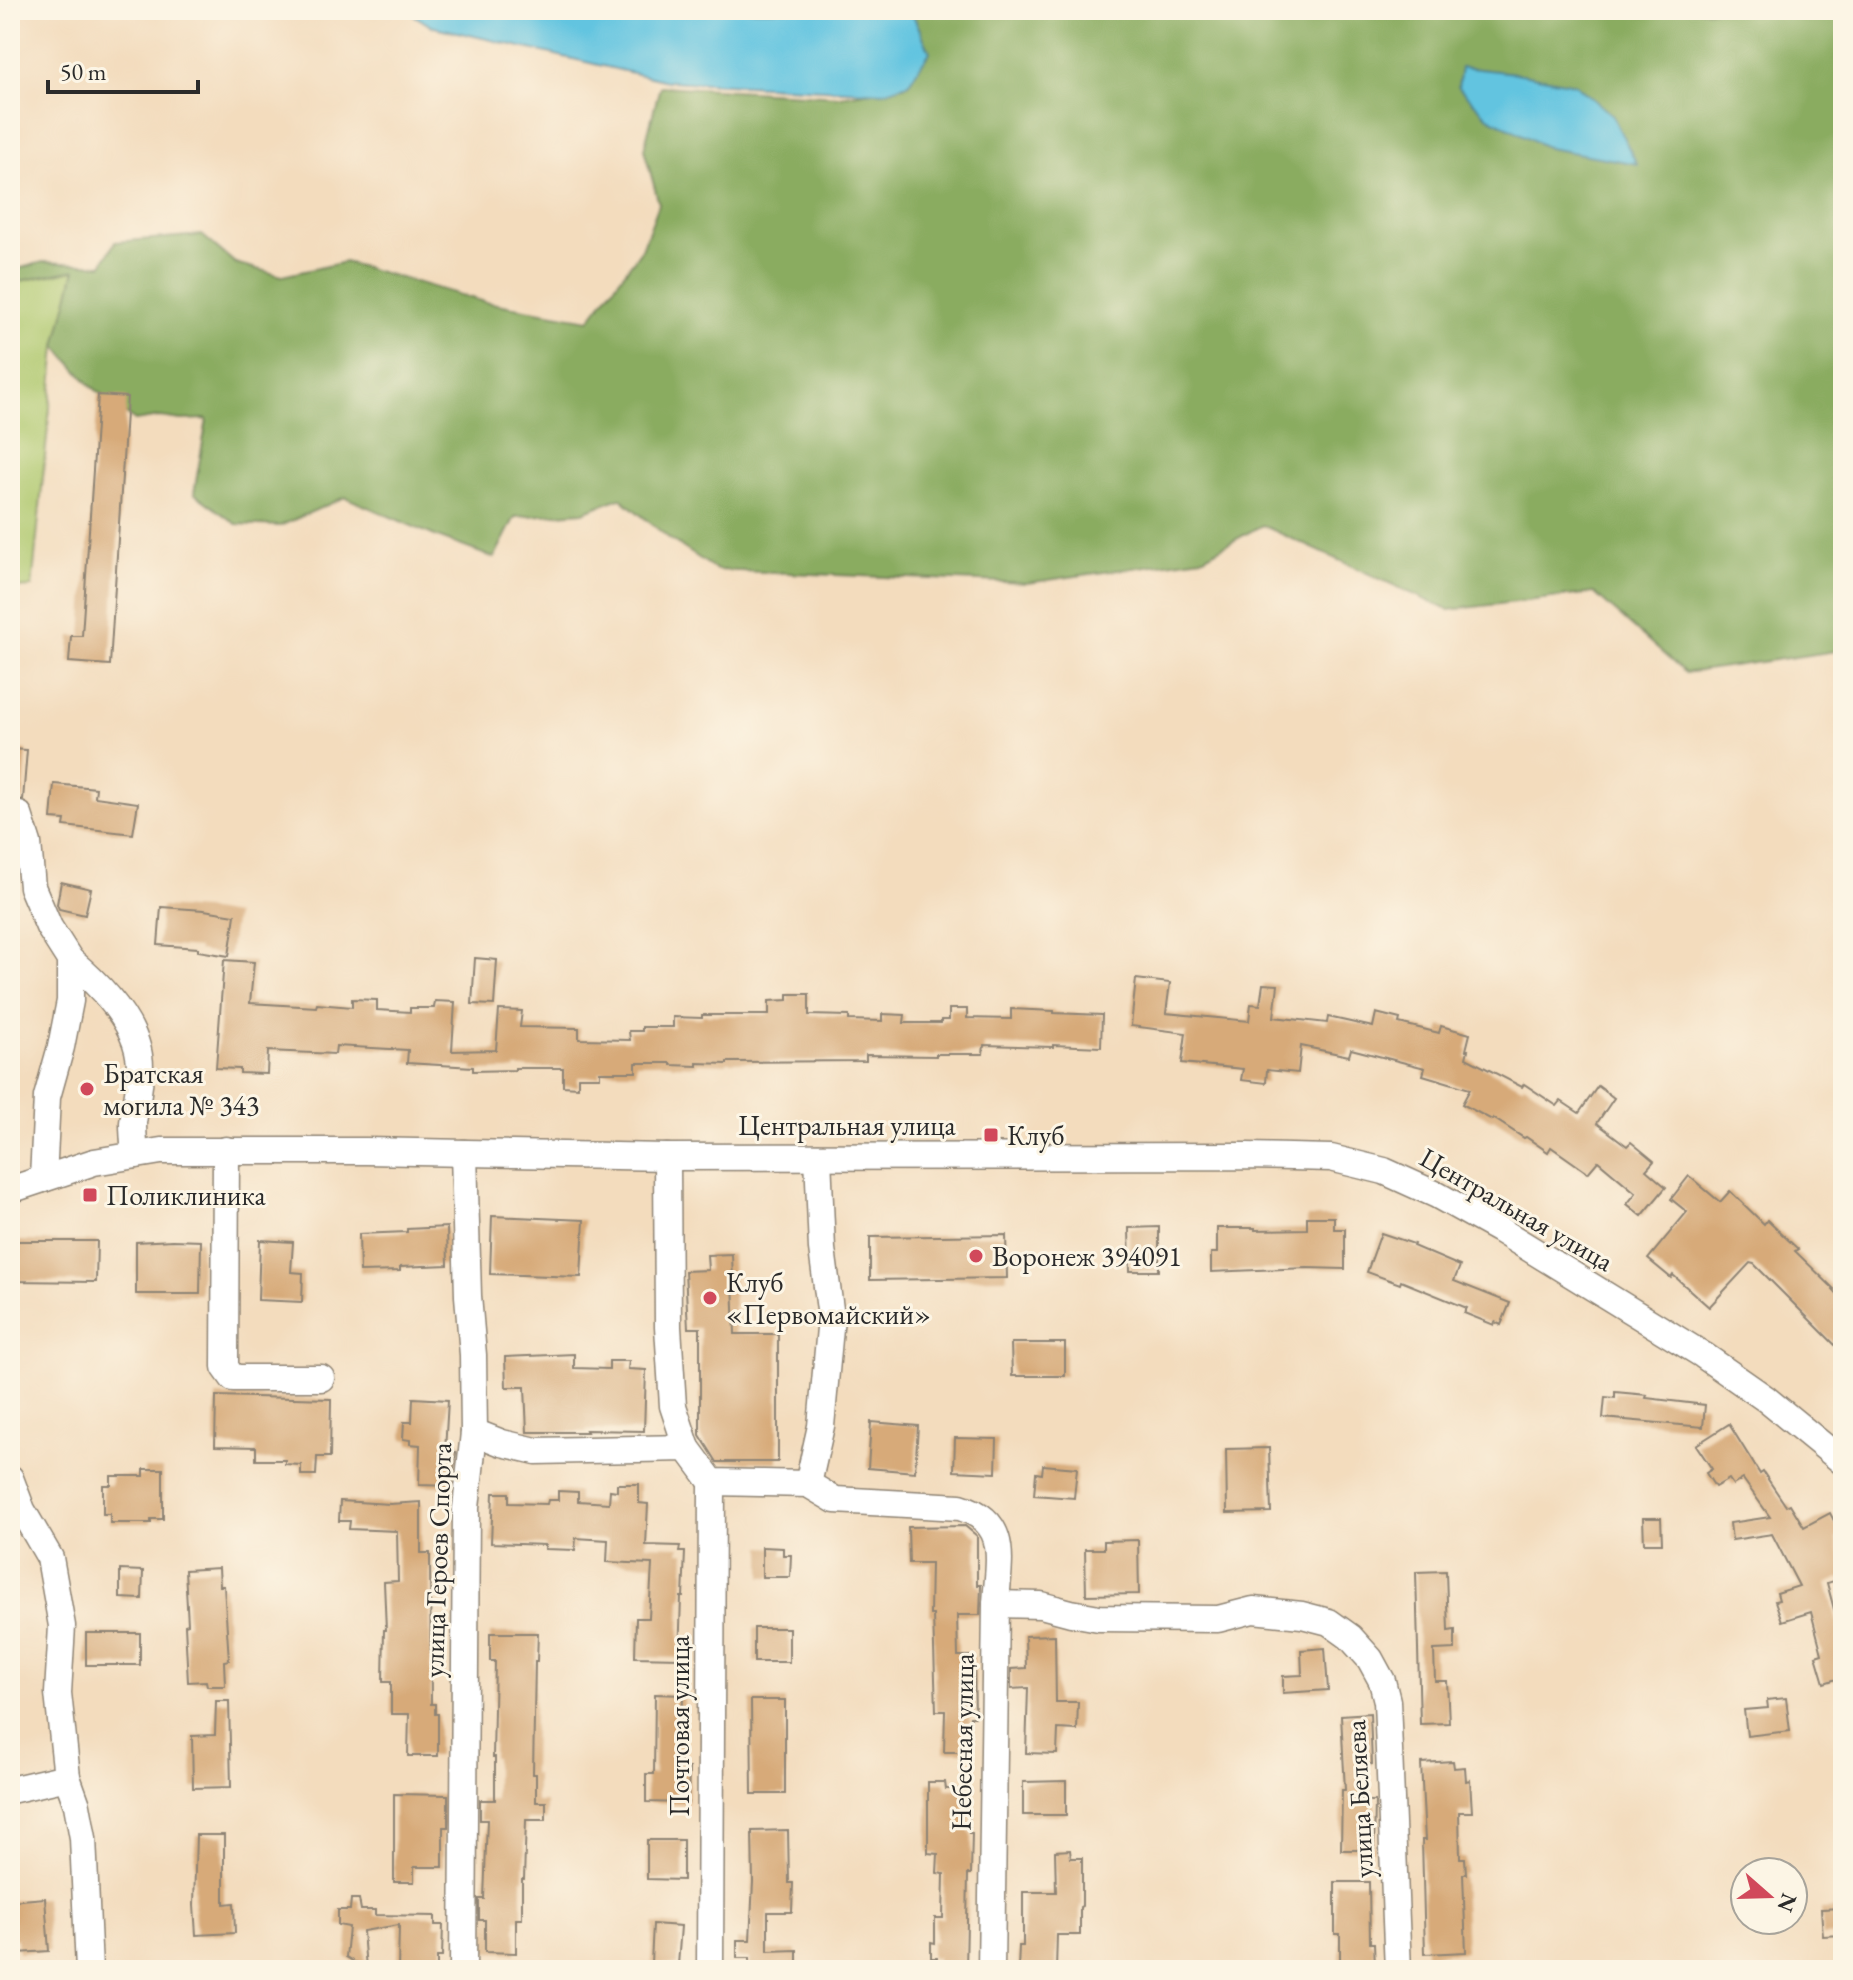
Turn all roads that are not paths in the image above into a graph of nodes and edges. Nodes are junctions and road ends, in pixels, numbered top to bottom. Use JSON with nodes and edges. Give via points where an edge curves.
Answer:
{"nodes":[{"id":1,"x":14,"y":814,"type":"edge"},
{"id":2,"x":70,"y":960,"type":"junction"},
{"id":3,"x":226,"y":1150,"type":"junction"},
{"id":4,"x":464,"y":1153,"type":"junction"},
{"id":5,"x":135,"y":1155,"type":"junction"},
{"id":6,"x":667,"y":1157,"type":"junction"},
{"id":7,"x":818,"y":1157,"type":"junction"},
{"id":8,"x":43,"y":1179,"type":"junction"},
{"id":9,"x":10,"y":1190,"type":"edge"},
{"id":10,"x":321,"y":1378,"type":"dead end"},
{"id":11,"x":474,"y":1432,"type":"junction"},
{"id":12,"x":687,"y":1448,"type":"junction"},
{"id":13,"x":1843,"y":1462,"type":"edge"},
{"id":14,"x":10,"y":1478,"type":"edge"},
{"id":15,"x":712,"y":1482,"type":"junction"},
{"id":16,"x":808,"y":1484,"type":"junction"},
{"id":17,"x":16,"y":1512,"type":"edge"},
{"id":18,"x":996,"y":1604,"type":"junction"},
{"id":19,"x":67,"y":1777,"type":"junction"},
{"id":20,"x":10,"y":1790,"type":"edge"},
{"id":21,"x":89,"y":1970,"type":"edge"},
{"id":22,"x":463,"y":1970,"type":"edge"},
{"id":23,"x":710,"y":1970,"type":"edge"},
{"id":24,"x":991,"y":1970,"type":"edge"},
{"id":25,"x":1398,"y":1970,"type":"edge"}],
"edges":[{"from":1,"to":2,"type":"street","via":[[28,843],[32,887]]},
{"from":2,"to":5,"type":"street","via":[[130,1026],[139,1047]]},
{"from":2,"to":8,"type":"street","via":[[70,1001],[47,1097]]},
{"from":3,"to":4,"type":"street","name":"Центральная улица"},
{"from":3,"to":5,"type":"street","name":"Центральная улица"},
{"from":3,"to":10,"type":"street","via":[[225,1367],[233,1378]]},
{"from":4,"to":6,"type":"street","name":"Центральная улица"},
{"from":4,"to":11,"type":"street","name":"улица Героев Спорта"},
{"from":5,"to":8,"type":"street","name":"Центральная улица"},
{"from":6,"to":7,"type":"street","name":"Центральная улица"},
{"from":6,"to":12,"type":"street","via":[[673,1406]]},
{"from":7,"to":13,"type":"street","name":"Центральная улица","via":[[1331,1158],[1384,1171],[1498,1229],[1703,1355]]},
{"from":7,"to":16,"type":"street","via":[[831,1317],[821,1426]]},
{"from":8,"to":9,"type":"street","name":"Центральная улица"},
{"from":11,"to":12,"type":"street","via":[[536,1451]]},
{"from":11,"to":22,"type":"street","name":"улица Героев Спорта","via":[[466,1508]]},
{"from":12,"to":15,"type":"street"},
{"from":14,"to":17,"type":"street"},
{"from":15,"to":16,"type":"street"},
{"from":15,"to":23,"type":"street","name":"Почтовая улица"},
{"from":16,"to":18,"type":"street","name":"Небесная улица","via":[[835,1500],[975,1511],[995,1531]]},
{"from":17,"to":19,"type":"street","via":[[50,1558],[62,1626],[58,1693]]},
{"from":18,"to":24,"type":"street","name":"Небесная улица"},
{"from":18,"to":25,"type":"street","name":"улица Беляева","via":[[1041,1605],[1099,1618],[1218,1619],[1253,1610],[1316,1618],[1350,1637],[1370,1659],[1387,1701]]},
{"from":19,"to":20,"type":"street"},
{"from":19,"to":21,"type":"street","via":[[83,1838]]}]}
